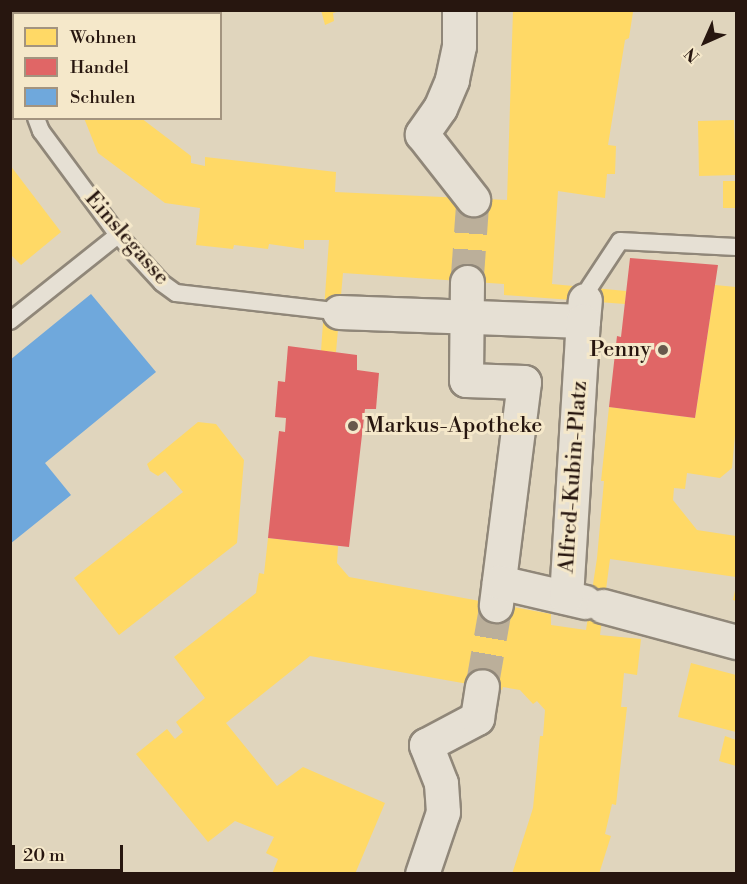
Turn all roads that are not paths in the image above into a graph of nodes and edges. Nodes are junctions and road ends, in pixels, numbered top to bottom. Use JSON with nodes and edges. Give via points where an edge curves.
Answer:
{"nodes":[{"id":1,"x":459,"y":10,"type":"edge"},
{"id":2,"x":37,"y":120,"type":"edge"},
{"id":3,"x":473,"y":199,"type":"tunnel mouth"},
{"id":4,"x":118,"y":235,"type":"junction"},
{"id":5,"x":736,"y":247,"type":"edge"},
{"id":6,"x":467,"y":282,"type":"tunnel mouth"},
{"id":7,"x":586,"y":303,"type":"junction"},
{"id":8,"x":332,"y":311,"type":"joint"},
{"id":9,"x":466,"y":318,"type":"junction"},
{"id":10,"x":10,"y":321,"type":"edge"},
{"id":11,"x":586,"y":602,"type":"junction"},
{"id":12,"x":736,"y":642,"type":"edge"},
{"id":13,"x":482,"y":686,"type":"tunnel mouth"},
{"id":14,"x":422,"y":873,"type":"edge"}],
"edges":[{"from":1,"to":3,"type":"street","via":[[459,46],[452,80],[440,108],[422,134]]},
{"from":2,"to":4,"type":"lane","name":"Einslegasse"},
{"from":4,"to":8,"type":"lane","name":"Einslegasse","via":[[176,293]]},
{"from":4,"to":10,"type":"lane"},
{"from":5,"to":7,"type":"lane","via":[[620,241]]},
{"from":6,"to":9,"type":"street","name":"Alfred-Kubin-Platz"},
{"from":7,"to":9,"type":"street"},
{"from":7,"to":11,"type":"street","name":"Alfred-Kubin-Platz"},
{"from":8,"to":9,"type":"street"},
{"from":9,"to":11,"type":"street","name":"Alfred-Kubin-Platz","via":[[466,380],[524,382],[498,594]]},
{"from":11,"to":12,"type":"street"},
{"from":13,"to":14,"type":"street","via":[[477,718],[426,745],[441,783],[443,812]]}]}
